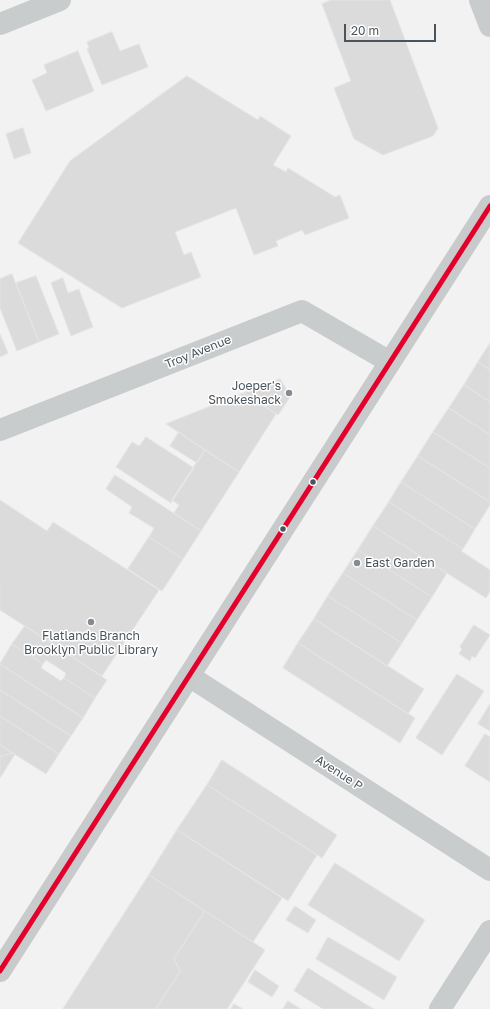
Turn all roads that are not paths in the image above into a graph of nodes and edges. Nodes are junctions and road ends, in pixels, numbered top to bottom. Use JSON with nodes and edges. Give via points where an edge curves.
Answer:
{"nodes":[{"id":1,"x":60,"y":0,"type":"edge"},
{"id":2,"x":480,"y":0,"type":"edge"},
{"id":3,"x":0,"y":24,"type":"edge"},
{"id":4,"x":490,"y":26,"type":"edge"},
{"id":5,"x":490,"y":206,"type":"edge"},
{"id":6,"x":390,"y":362,"type":"junction"},
{"id":7,"x":0,"y":430,"type":"edge"},
{"id":8,"x":189,"y":676,"type":"junction"},
{"id":9,"x":490,"y":870,"type":"edge"},
{"id":10,"x":490,"y":931,"type":"edge"},
{"id":11,"x":0,"y":971,"type":"edge"},
{"id":12,"x":440,"y":1009,"type":"edge"}],
"edges":[{"from":1,"to":3,"type":"street"},
{"from":2,"to":4,"type":"street"},
{"from":5,"to":6,"type":"main road"},
{"from":6,"to":7,"type":"street","name":"Troy Avenue","via":[[302,310]]},
{"from":6,"to":8,"type":"main road"},
{"from":8,"to":9,"type":"street","name":"Avenue P"},
{"from":8,"to":11,"type":"main road"},
{"from":10,"to":12,"type":"street"}]}
